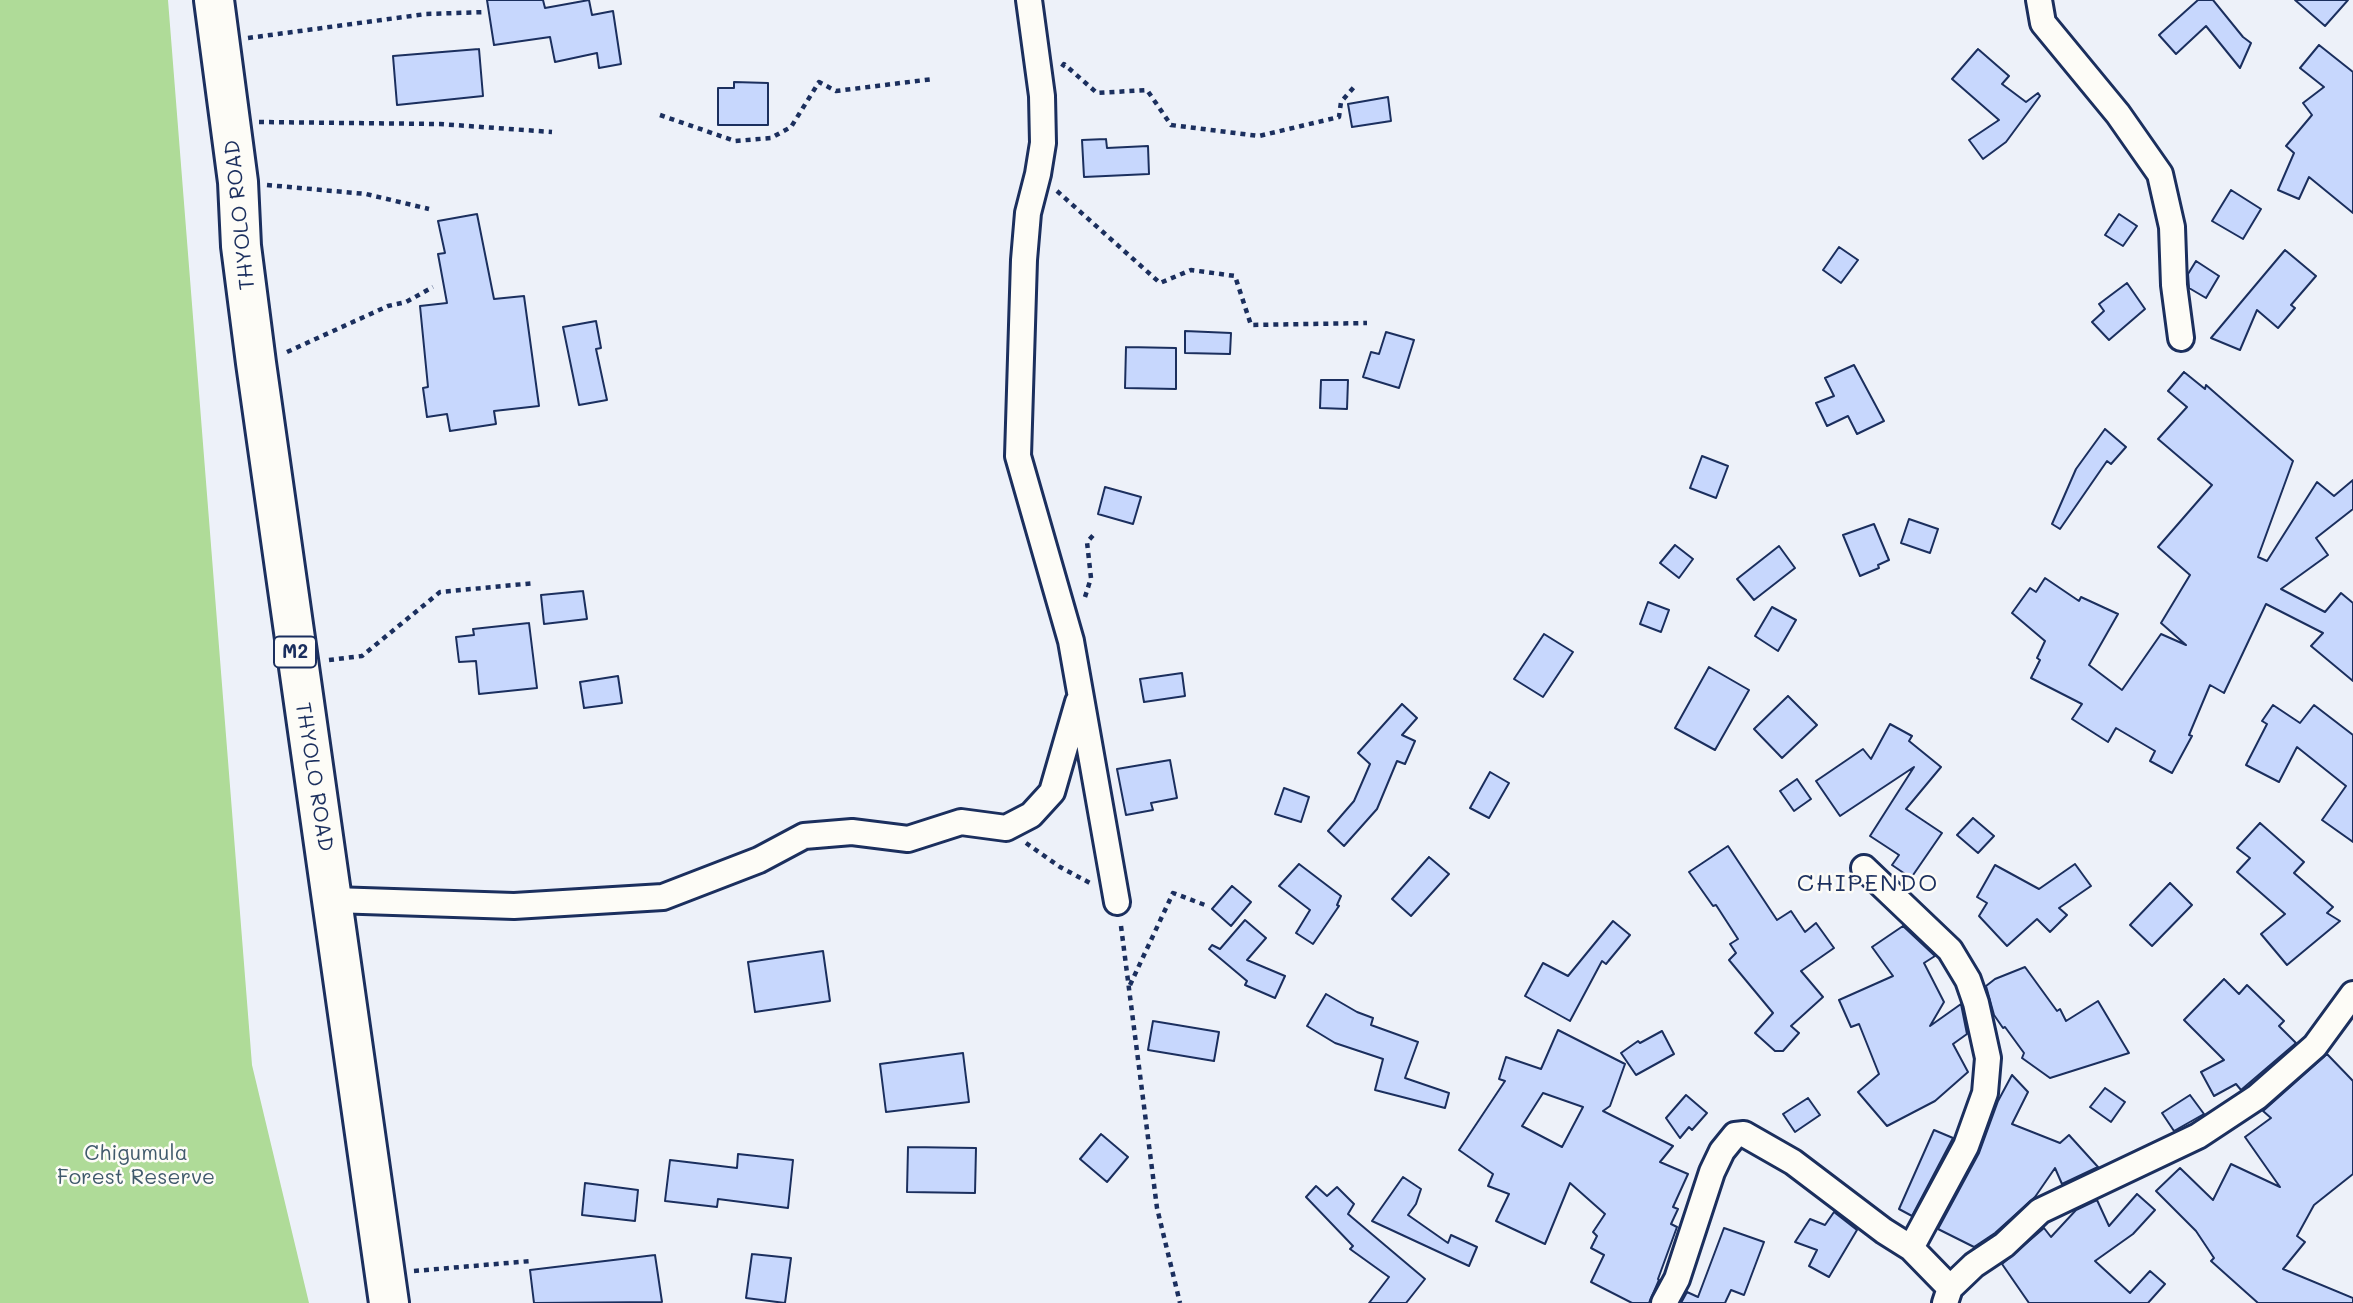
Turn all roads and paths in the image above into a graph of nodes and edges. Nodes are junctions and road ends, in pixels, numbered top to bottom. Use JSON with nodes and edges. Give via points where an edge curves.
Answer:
{"nodes":[{"id":1,"x":214,"y":0,"type":"edge"},
{"id":2,"x":1029,"y":0,"type":"edge"},
{"id":3,"x":2039,"y":0,"type":"edge"},
{"id":4,"x":486,"y":12,"type":"dead end"},
{"id":5,"x":220,"y":42,"type":"junction"},
{"id":6,"x":933,"y":79,"type":"dead end"},
{"id":7,"x":1354,"y":87,"type":"dead end"},
{"id":8,"x":1042,"y":96,"type":"junction"},
{"id":9,"x":660,"y":115,"type":"dead end"},
{"id":10,"x":230,"y":121,"type":"junction"},
{"id":11,"x":552,"y":132,"type":"dead end"},
{"id":12,"x":1038,"y":174,"type":"junction"},
{"id":13,"x":239,"y":182,"type":"junction"},
{"id":14,"x":429,"y":209,"type":"dead end"},
{"id":15,"x":433,"y":287,"type":"dead end"},
{"id":16,"x":1367,"y":323,"type":"dead end"},
{"id":17,"x":2181,"y":338,"type":"dead end"},
{"id":18,"x":256,"y":363,"type":"junction"},
{"id":19,"x":1096,"y":533,"type":"dead end"},
{"id":20,"x":535,"y":583,"type":"dead end"},
{"id":21,"x":1071,"y":641,"type":"junction"},
{"id":22,"x":297,"y":664,"type":"junction"},
{"id":23,"x":1080,"y":697,"type":"junction"},
{"id":24,"x":1006,"y":828,"type":"junction"},
{"id":25,"x":1864,"y":868,"type":"dead end"},
{"id":26,"x":333,"y":900,"type":"junction"},
{"id":27,"x":1117,"y":902,"type":"junction"},
{"id":28,"x":1205,"y":905,"type":"dead end"},
{"id":29,"x":1130,"y":985,"type":"junction"},
{"id":30,"x":2353,"y":994,"type":"edge"},
{"id":31,"x":1911,"y":1248,"type":"junction"},
{"id":32,"x":531,"y":1261,"type":"dead end"},
{"id":33,"x":387,"y":1288,"type":"edge"},
{"id":34,"x":1947,"y":1296,"type":"edge"},
{"id":35,"x":1180,"y":1303,"type":"edge"},
{"id":36,"x":1664,"y":1303,"type":"edge"}],
"edges":[{"from":1,"to":5,"type":"highway","name":"THYOLO ROAD","number":"M2"},
{"from":2,"to":8,"type":"street"},
{"from":3,"to":17,"type":"street","via":[[2043,23],[2118,114],[2160,174],[2172,227]]},
{"from":4,"to":5,"type":"path","via":[[426,14]]},
{"from":5,"to":10,"type":"highway","name":"THYOLO ROAD","number":"M2"},
{"from":6,"to":9,"type":"path","via":[[836,91],[819,82],[791,127],[771,138],[735,141]]},
{"from":7,"to":8,"type":"path","via":[[1341,102],[1339,117],[1259,136],[1171,125],[1147,90],[1097,93],[1064,64]]},
{"from":8,"to":12,"type":"street"},
{"from":10,"to":11,"type":"path","via":[[440,124]]},
{"from":10,"to":13,"type":"highway","name":"THYOLO ROAD","number":"M2"},
{"from":12,"to":16,"type":"path","via":[[1160,283],[1191,270],[1235,276],[1251,325]]},
{"from":12,"to":21,"type":"street","via":[[1028,213],[1024,260],[1018,456]]},
{"from":13,"to":14,"type":"path","via":[[366,194]]},
{"from":13,"to":18,"type":"highway","name":"THYOLO ROAD","number":"M2","via":[[241,246]]},
{"from":15,"to":18,"type":"path"},
{"from":18,"to":22,"type":"highway","name":"THYOLO ROAD","number":"M2"},
{"from":19,"to":21,"type":"path","via":[[1087,541],[1091,578]]},
{"from":20,"to":22,"type":"path","via":[[440,592],[362,656]]},
{"from":21,"to":23,"type":"street"},
{"from":22,"to":26,"type":"highway","name":"THYOLO ROAD","number":"M2"},
{"from":23,"to":24,"type":"street","via":[[1052,792],[1031,815]]},
{"from":23,"to":27,"type":"street"},
{"from":24,"to":26,"type":"street","via":[[961,822],[908,839],[852,832],[804,836],[759,860],[663,897],[514,906]]},
{"from":24,"to":27,"type":"path"},
{"from":25,"to":31,"type":"street","via":[[1950,950],[1968,980],[1988,1058],[1985,1093],[1966,1146]]},
{"from":26,"to":33,"type":"highway","name":"THYOLO ROAD","number":"M2"},
{"from":27,"to":29,"type":"path"},
{"from":28,"to":29,"type":"path","via":[[1173,893]]},
{"from":29,"to":35,"type":"path","via":[[1157,1208]]},
{"from":30,"to":34,"type":"street","via":[[2315,1046],[2257,1097],[2198,1136],[2040,1211],[2004,1245],[1974,1265]]},
{"from":31,"to":34,"type":"street"},
{"from":31,"to":36,"type":"street","via":[[1793,1162],[1753,1138],[1735,1135],[1712,1172],[1677,1279]]},
{"from":32,"to":33,"type":"path"}]}
